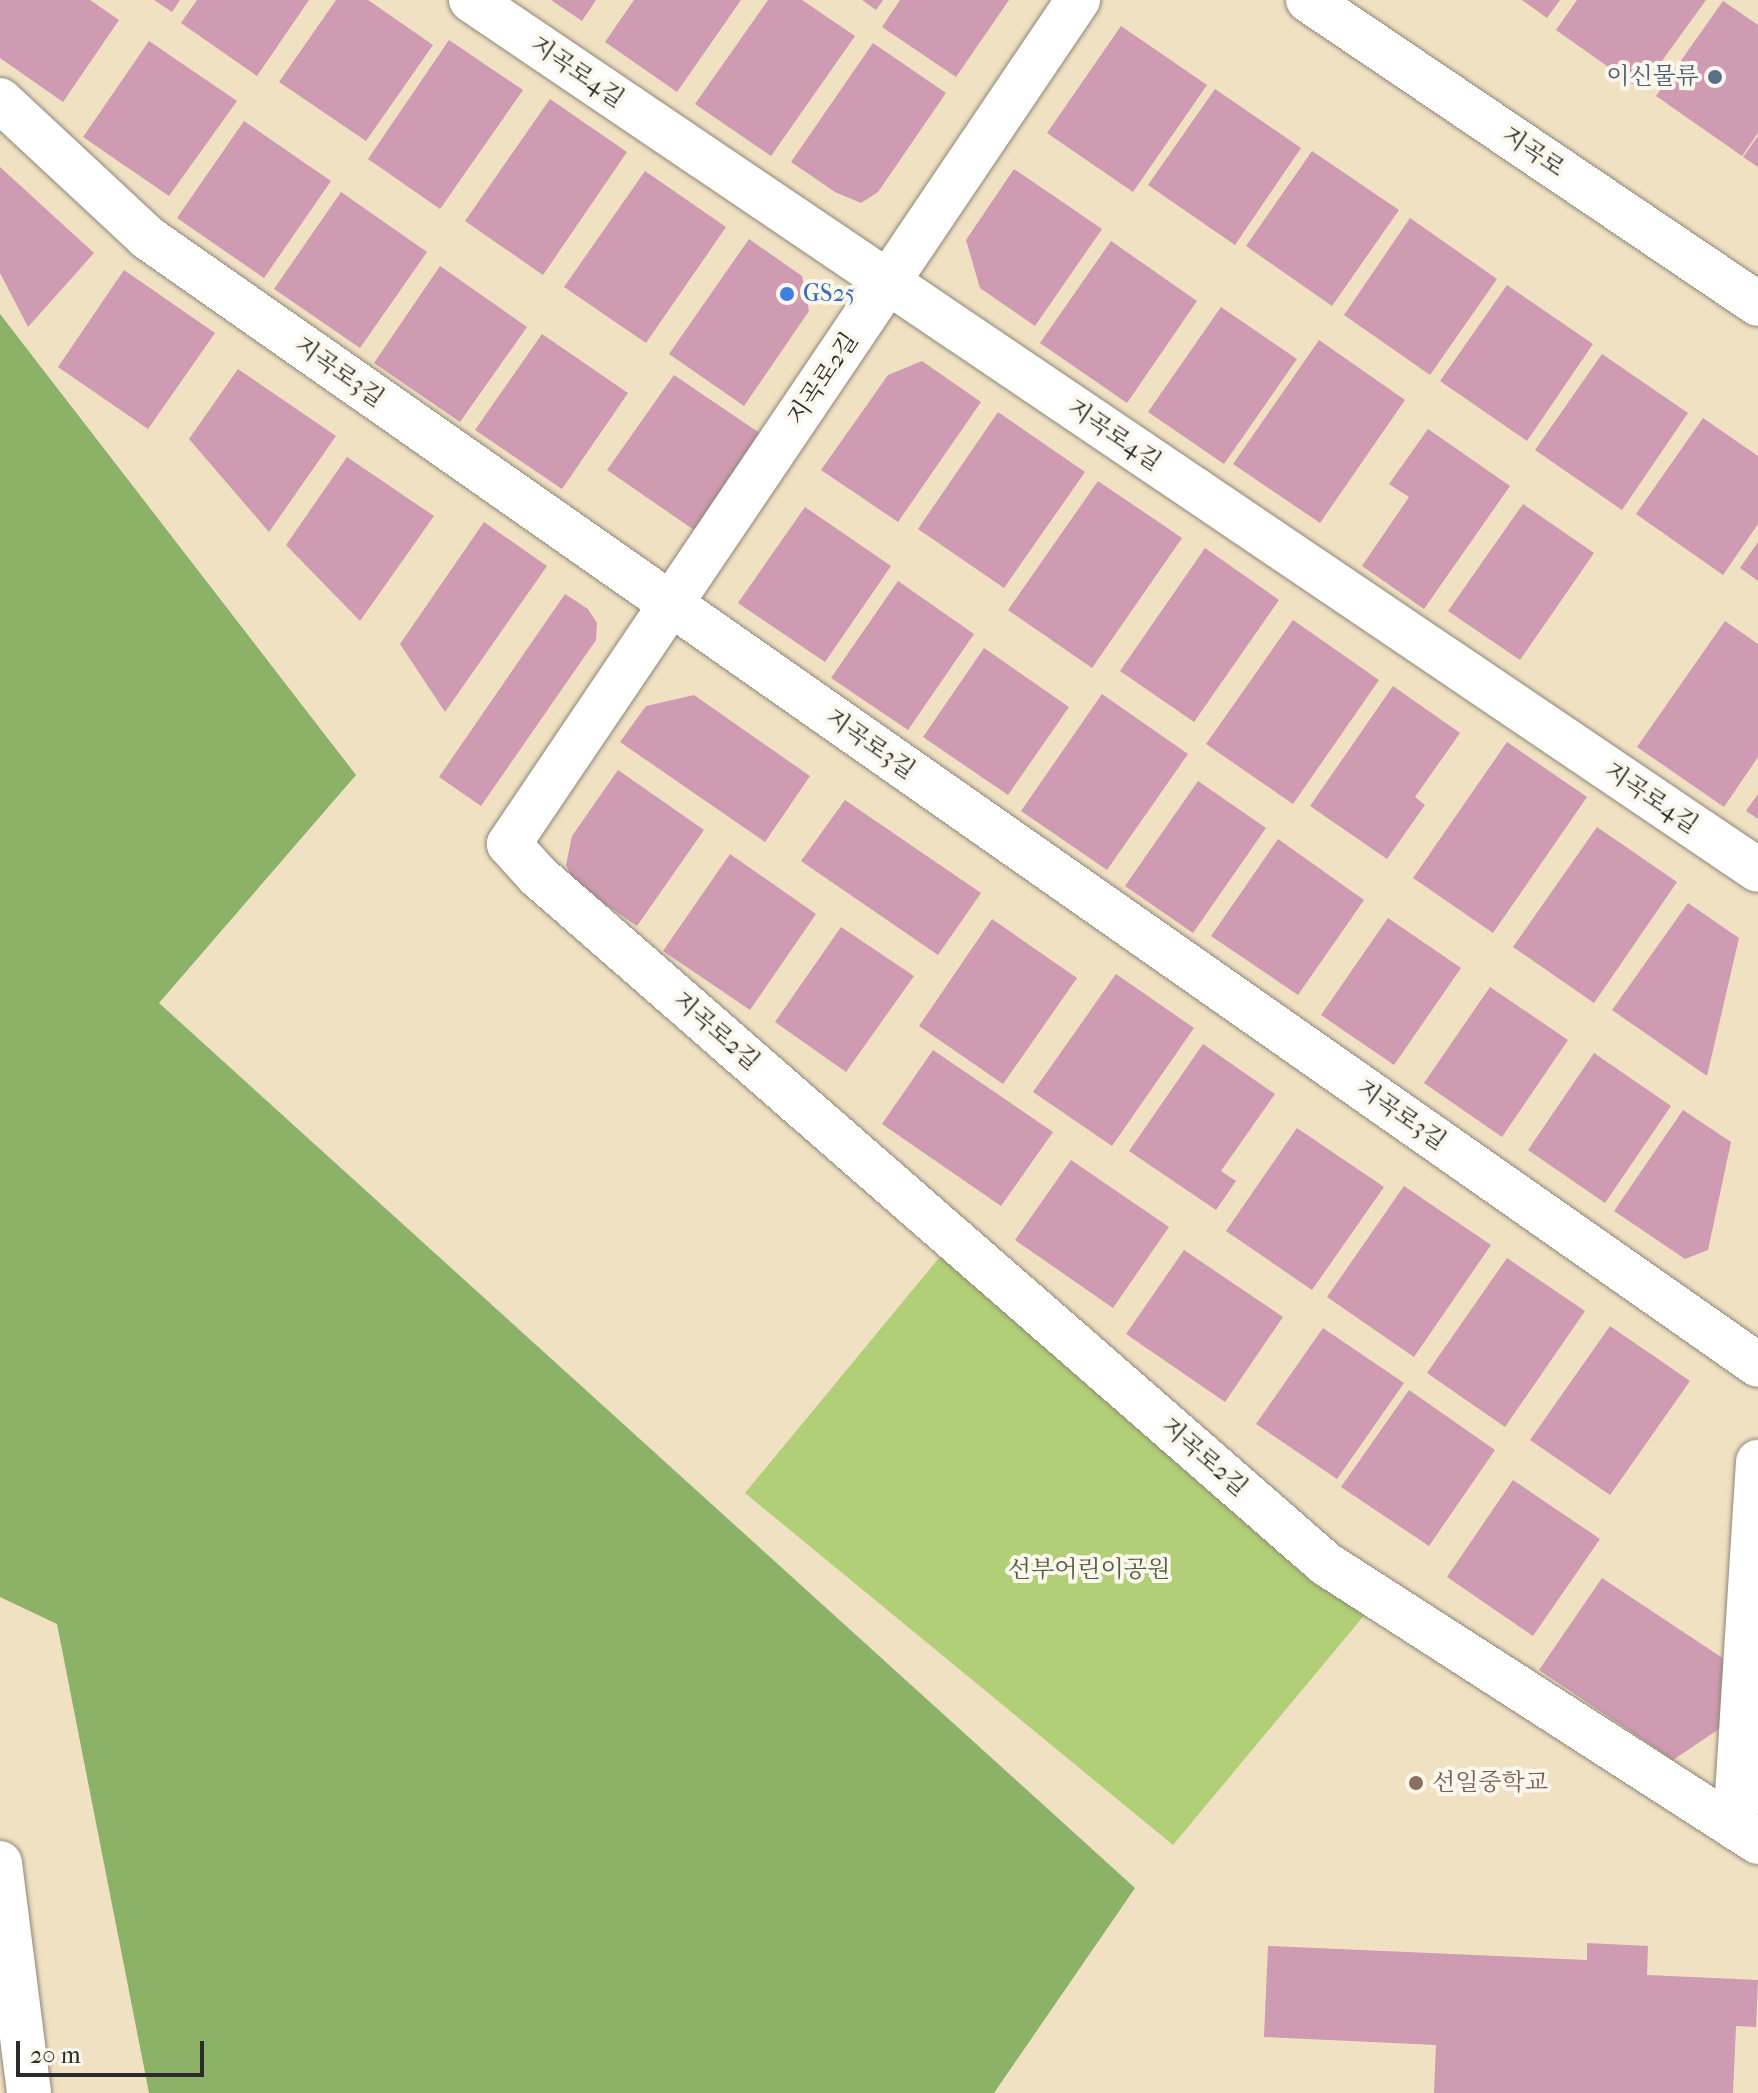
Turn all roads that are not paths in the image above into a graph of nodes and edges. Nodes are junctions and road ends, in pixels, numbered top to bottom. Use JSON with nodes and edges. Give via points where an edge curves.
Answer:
{"nodes":[{"id":1,"x":471,"y":0,"type":"edge"},
{"id":2,"x":1078,"y":0,"type":"edge"},
{"id":3,"x":1308,"y":0,"type":"edge"},
{"id":4,"x":0,"y":100,"type":"edge"},
{"id":5,"x":888,"y":282,"type":"junction"},
{"id":6,"x":1758,"y":304,"type":"edge"},
{"id":7,"x":671,"y":605,"type":"junction"},
{"id":8,"x":1758,"y":870,"type":"edge"},
{"id":9,"x":1758,"y":1365,"type":"edge"},
{"id":10,"x":1758,"y":1462,"type":"edge"},
{"id":11,"x":1747,"y":1834,"type":"edge"},
{"id":12,"x":0,"y":1863,"type":"edge"},
{"id":13,"x":29,"y":2093,"type":"edge"}],
"edges":[{"from":1,"to":5,"type":"street","name":"지곡로4길"},
{"from":2,"to":5,"type":"street","name":"지곡로2길"},
{"from":3,"to":6,"type":"street","name":"지곡로"},
{"from":4,"to":7,"type":"street","name":"지곡로3길","via":[[148,238]]},
{"from":5,"to":7,"type":"street","name":"지곡로2길"},
{"from":5,"to":8,"type":"street","name":"지곡로4길"},
{"from":7,"to":9,"type":"street","name":"지곡로3길"},
{"from":7,"to":11,"type":"street","name":"지곡로2길","via":[[509,844],[538,876],[1326,1564]]},
{"from":10,"to":11,"type":"street","name":"지곡로2길"},
{"from":12,"to":13,"type":"street"}]}
